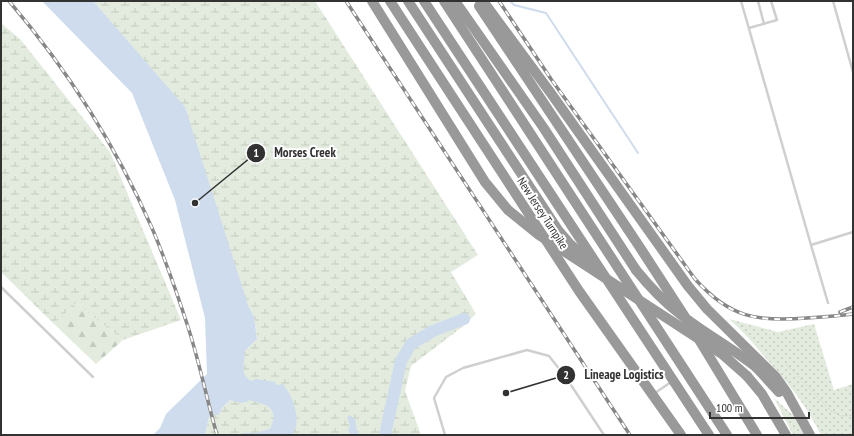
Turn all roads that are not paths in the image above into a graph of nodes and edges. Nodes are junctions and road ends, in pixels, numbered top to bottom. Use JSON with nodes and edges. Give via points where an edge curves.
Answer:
{"nodes":[{"id":1,"x":372,"y":1,"type":"edge"},
{"id":2,"x":390,"y":1,"type":"edge"},
{"id":3,"x":408,"y":1,"type":"edge"},
{"id":4,"x":424,"y":1,"type":"edge"},
{"id":5,"x":444,"y":1,"type":"edge"},
{"id":6,"x":455,"y":1,"type":"edge"},
{"id":7,"x":476,"y":1,"type":"edge"},
{"id":8,"x":483,"y":1,"type":"edge"},
{"id":9,"x":741,"y":1,"type":"edge"},
{"id":10,"x":758,"y":1,"type":"edge"},
{"id":11,"x":771,"y":1,"type":"edge"},
{"id":12,"x":833,"y":1,"type":"edge"},
{"id":13,"x":764,"y":24,"type":"junction"},
{"id":14,"x":749,"y":28,"type":"junction"},
{"id":15,"x":853,"y":72,"type":"edge"},
{"id":16,"x":853,"y":232,"type":"edge"},
{"id":17,"x":811,"y":245,"type":"junction"},
{"id":18,"x":1,"y":287,"type":"edge"},
{"id":19,"x":626,"y":291,"type":"junction"},
{"id":20,"x":828,"y":304,"type":"dead end"},
{"id":21,"x":93,"y":377,"type":"dead end"},
{"id":22,"x":674,"y":380,"type":"junction"},
{"id":23,"x":653,"y":394,"type":"junction"},
{"id":24,"x":808,"y":431,"type":"edge"},
{"id":25,"x":445,"y":435,"type":"edge"},
{"id":26,"x":604,"y":435,"type":"edge"},
{"id":27,"x":681,"y":435,"type":"edge"},
{"id":28,"x":709,"y":435,"type":"edge"},
{"id":29,"x":727,"y":435,"type":"edge"},
{"id":30,"x":757,"y":435,"type":"edge"},
{"id":31,"x":786,"y":435,"type":"edge"}],
"edges":[{"from":1,"to":19,"type":"highway","bridge":true,"via":[[496,197],[539,235]]},
{"from":2,"to":23,"type":"highway","name":"New Jersey Turnpike","via":[[579,291]]},
{"from":3,"to":19,"type":"highway","bridge":true,"via":[[558,230],[586,259]]},
{"from":4,"to":22,"type":"highway","name":"New Jersey Turnpike"},
{"from":5,"to":29,"type":"highway"},
{"from":6,"to":24,"type":"highway","bridge":true,"via":[[636,270],[664,301],[681,315],[756,368],[774,386]]},
{"from":7,"to":30,"type":"highway","via":[[660,277]]},
{"from":8,"to":24,"type":"highway","via":[[688,286],[707,309],[775,376]]},
{"from":9,"to":14,"type":"lane"},
{"from":10,"to":13,"type":"lane"},
{"from":11,"to":13,"type":"lane","via":[[776,20]]},
{"from":12,"to":15,"type":"lane"},
{"from":13,"to":14,"type":"lane"},
{"from":14,"to":17,"type":"lane"},
{"from":16,"to":17,"type":"lane"},
{"from":17,"to":20,"type":"lane"},
{"from":18,"to":21,"type":"lane"},
{"from":19,"to":31,"type":"highway","bridge":true,"via":[[722,354],[747,376],[762,394]]},
{"from":22,"to":23,"type":"lane"},
{"from":22,"to":28,"type":"highway","name":"New Jersey Turnpike"},
{"from":23,"to":27,"type":"highway","name":"New Jersey Turnpike"},
{"from":25,"to":26,"type":"lane","via":[[434,398],[446,378],[463,368],[527,350],[549,356]]}]}
